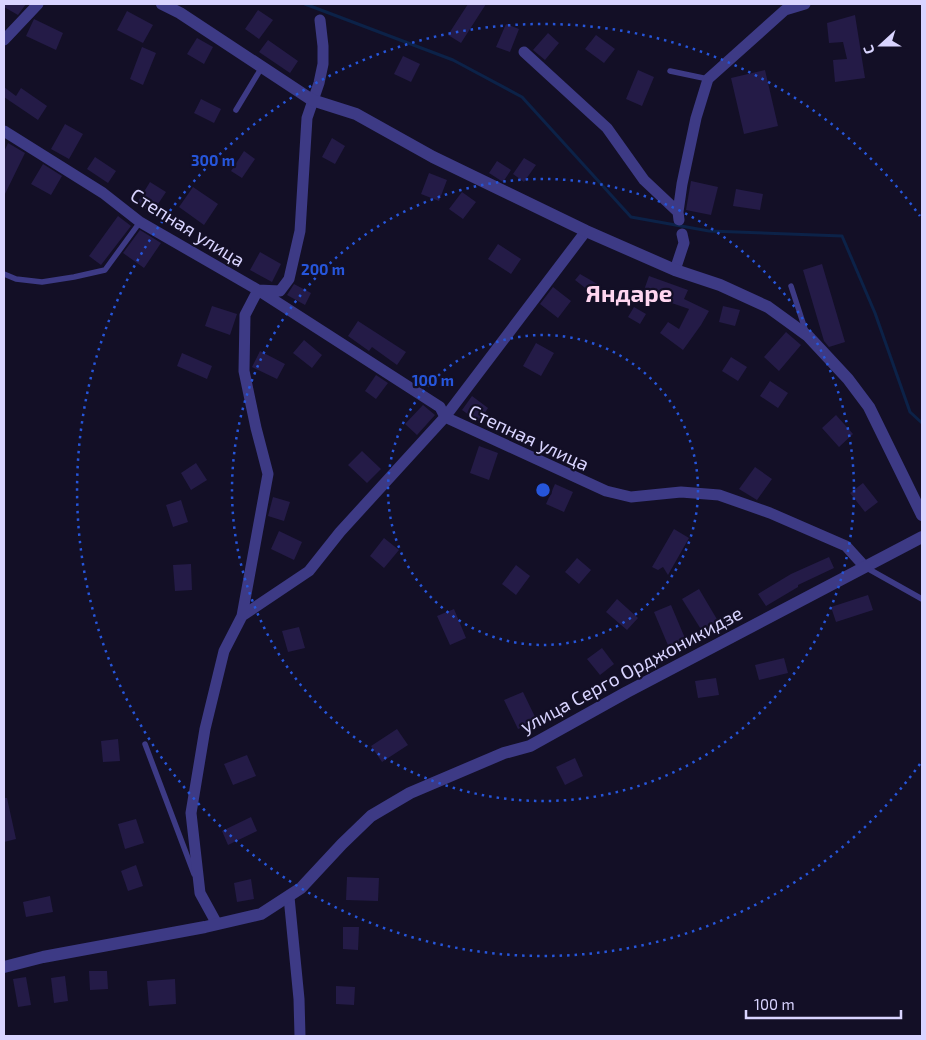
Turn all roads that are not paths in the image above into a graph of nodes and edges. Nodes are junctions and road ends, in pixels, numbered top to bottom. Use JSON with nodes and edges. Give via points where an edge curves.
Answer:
{"nodes":[{"id":1,"x":38,"y":4,"type":"edge"},
{"id":2,"x":162,"y":4,"type":"edge"},
{"id":3,"x":805,"y":4,"type":"edge"},
{"id":4,"x":176,"y":8,"type":"edge"},
{"id":5,"x":320,"y":20,"type":"dead end"},
{"id":6,"x":4,"y":40,"type":"edge"},
{"id":7,"x":524,"y":52,"type":"dead end"},
{"id":8,"x":262,"y":67,"type":"junction"},
{"id":9,"x":670,"y":71,"type":"dead end"},
{"id":10,"x":708,"y":78,"type":"junction"},
{"id":11,"x":312,"y":100,"type":"junction"},
{"id":12,"x":236,"y":110,"type":"dead end"},
{"id":13,"x":4,"y":131,"type":"edge"},
{"id":14,"x":140,"y":222,"type":"junction"},
{"id":15,"x":586,"y":231,"type":"junction"},
{"id":16,"x":682,"y":234,"type":"dead end"},
{"id":17,"x":675,"y":270,"type":"junction"},
{"id":18,"x":4,"y":274,"type":"edge"},
{"id":19,"x":791,"y":286,"type":"dead end"},
{"id":20,"x":258,"y":290,"type":"junction"},
{"id":21,"x":808,"y":336,"type":"junction"},
{"id":22,"x":444,"y":417,"type":"junction"},
{"id":23,"x":922,"y":516,"type":"edge"},
{"id":24,"x":922,"y":537,"type":"edge"},
{"id":25,"x":865,"y":567,"type":"junction"},
{"id":26,"x":922,"y":599,"type":"edge"},
{"id":27,"x":242,"y":616,"type":"junction"},
{"id":28,"x":145,"y":744,"type":"dead end"},
{"id":29,"x":200,"y":893,"type":"junction"},
{"id":30,"x":289,"y":897,"type":"junction"},
{"id":31,"x":217,"y":924,"type":"junction"},
{"id":32,"x":4,"y":967,"type":"edge"},
{"id":33,"x":300,"y":1036,"type":"edge"}],
"edges":[{"from":1,"to":6,"type":"street"},
{"from":2,"to":4,"type":"street"},
{"from":3,"to":10,"type":"street","via":[[785,10]]},
{"from":4,"to":8,"type":"street"},
{"from":5,"to":11,"type":"street","via":[[322,64]]},
{"from":7,"to":10,"type":"street","via":[[607,128],[644,180],[679,216],[682,184]]},
{"from":8,"to":11,"type":"street"},
{"from":8,"to":12,"type":"lane"},
{"from":9,"to":10,"type":"lane"},
{"from":11,"to":15,"type":"street","via":[[356,114],[433,157]]},
{"from":11,"to":20,"type":"street","via":[[307,118],[300,231],[289,279],[280,291]]},
{"from":13,"to":14,"type":"street","name":"Степная улица","via":[[103,193]]},
{"from":14,"to":18,"type":"lane","via":[[105,270],[42,282],[16,280]]},
{"from":14,"to":20,"type":"street","name":"Степная улица"},
{"from":15,"to":17,"type":"street"},
{"from":15,"to":22,"type":"street"},
{"from":16,"to":17,"type":"street","via":[[684,244]]},
{"from":17,"to":21,"type":"street","via":[[720,285],[768,307]]},
{"from":19,"to":21,"type":"lane"},
{"from":20,"to":22,"type":"street","name":"Степная улица","via":[[440,407]]},
{"from":20,"to":27,"type":"street","via":[[245,315],[244,371],[268,474]]},
{"from":21,"to":23,"type":"street","via":[[869,407]]},
{"from":22,"to":25,"type":"street","name":"Степная улица","via":[[606,491],[631,497],[681,492],[719,495],[770,513],[846,546]]},
{"from":22,"to":27,"type":"street","via":[[308,571]]},
{"from":24,"to":25,"type":"street","name":"улица Серго Орджоникидзе"},
{"from":25,"to":26,"type":"lane"},
{"from":25,"to":30,"type":"street","name":"улица Серго Орджоникидзе","via":[[530,746],[504,753],[410,793],[371,816]]},
{"from":27,"to":29,"type":"street","via":[[224,651],[191,813]]},
{"from":28,"to":29,"type":"lane"},
{"from":29,"to":31,"type":"street"},
{"from":30,"to":31,"type":"street","name":"улица Серго Орджоникидзе","via":[[261,914]]},
{"from":30,"to":33,"type":"street"},
{"from":31,"to":32,"type":"street","name":"улица Серго Орджоникидзе"}]}
